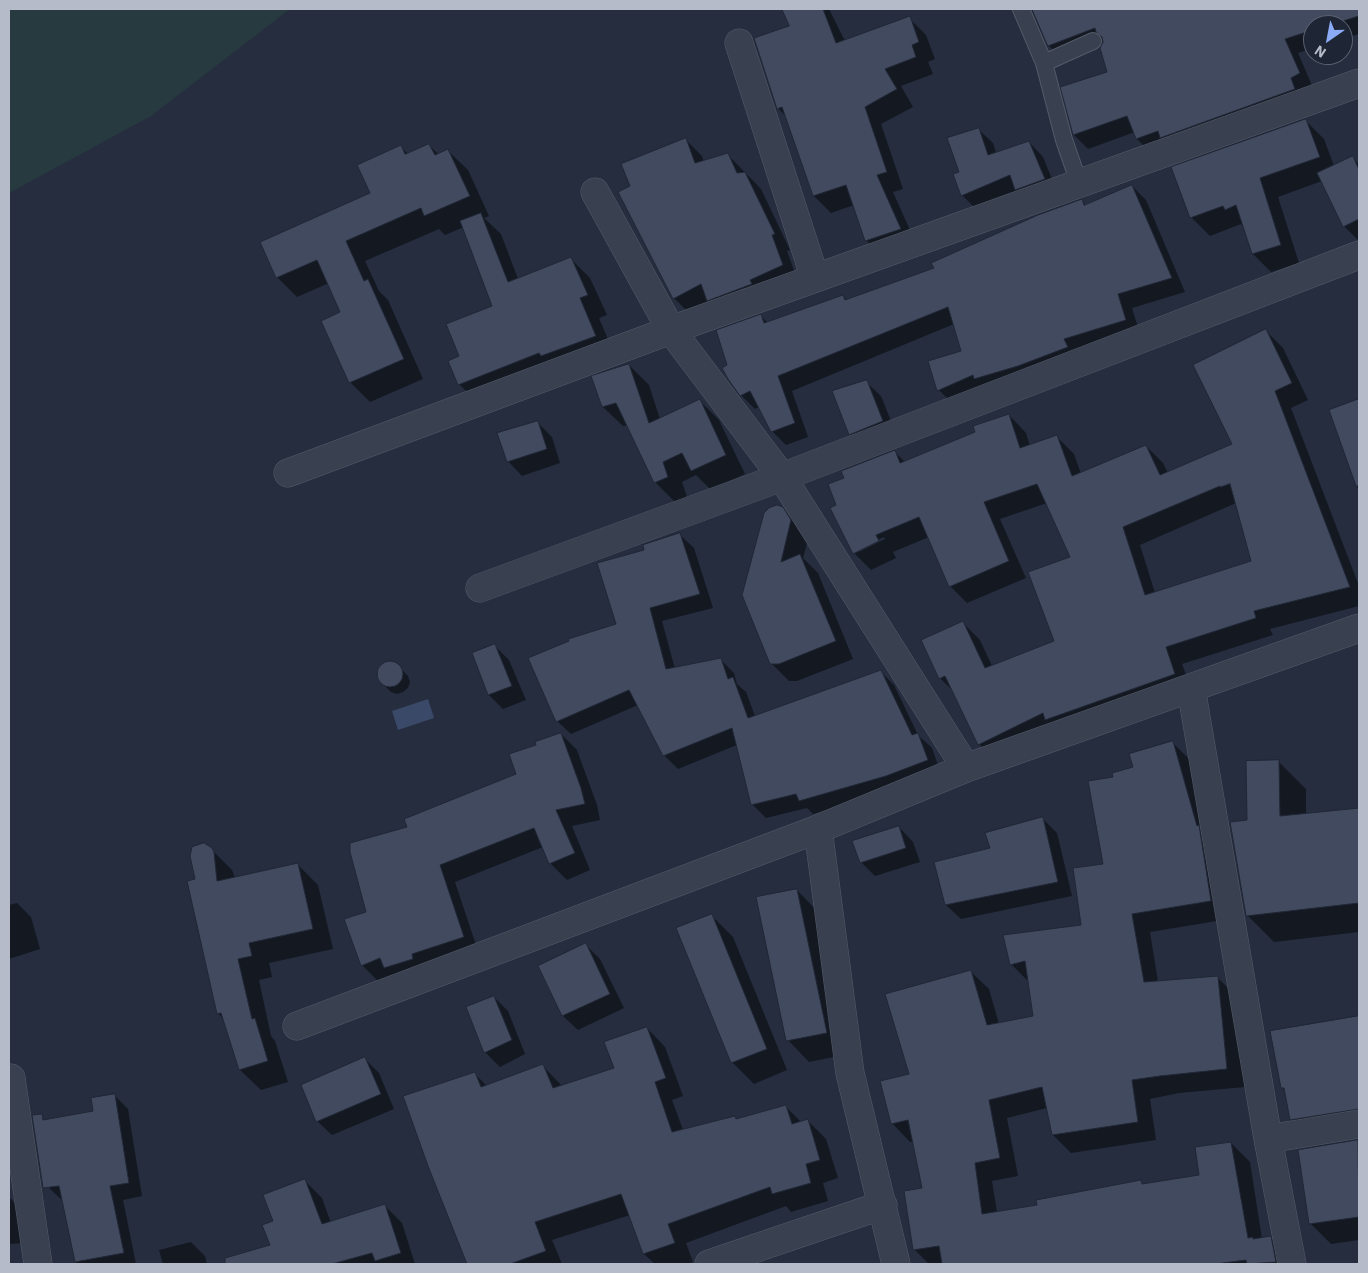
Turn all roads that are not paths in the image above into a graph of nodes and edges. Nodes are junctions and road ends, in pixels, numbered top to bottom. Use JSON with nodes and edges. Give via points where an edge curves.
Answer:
{"nodes":[{"id":1,"x":1021,"y":9,"type":"edge"},
{"id":2,"x":1093,"y":41,"type":"dead end"},
{"id":3,"x":738,"y":43,"type":"dead end"},
{"id":4,"x":1044,"y":63,"type":"junction"},
{"id":5,"x":1359,"y":83,"type":"edge"},
{"id":6,"x":1079,"y":184,"type":"junction"},
{"id":7,"x":595,"y":192,"type":"dead end"},
{"id":8,"x":1359,"y":255,"type":"edge"},
{"id":9,"x":815,"y":278,"type":"junction"},
{"id":10,"x":672,"y":330,"type":"junction"},
{"id":11,"x":288,"y":473,"type":"dead end"},
{"id":12,"x":782,"y":477,"type":"junction"},
{"id":13,"x":480,"y":588,"type":"dead end"},
{"id":14,"x":1359,"y":628,"type":"edge"},
{"id":15,"x":1191,"y":688,"type":"junction"},
{"id":16,"x":966,"y":768,"type":"junction"},
{"id":17,"x":818,"y":829,"type":"junction"},
{"id":18,"x":297,"y":1026,"type":"dead end"},
{"id":19,"x":11,"y":1078,"type":"dead end"},
{"id":20,"x":1359,"y":1124,"type":"edge"},
{"id":21,"x":1268,"y":1139,"type":"junction"},
{"id":22,"x":883,"y":1205,"type":"junction"},
{"id":23,"x":38,"y":1264,"type":"edge"},
{"id":24,"x":709,"y":1264,"type":"edge"},
{"id":25,"x":896,"y":1264,"type":"edge"},
{"id":26,"x":1292,"y":1264,"type":"edge"}],
"edges":[{"from":1,"to":4,"type":"lane"},
{"from":2,"to":4,"type":"lane"},
{"from":3,"to":9,"type":"street"},
{"from":4,"to":6,"type":"lane"},
{"from":5,"to":6,"type":"street"},
{"from":6,"to":9,"type":"street"},
{"from":7,"to":10,"type":"street"},
{"from":8,"to":12,"type":"street"},
{"from":9,"to":10,"type":"street"},
{"from":10,"to":11,"type":"street"},
{"from":10,"to":12,"type":"street"},
{"from":12,"to":13,"type":"street"},
{"from":12,"to":16,"type":"street"},
{"from":14,"to":15,"type":"street"},
{"from":15,"to":16,"type":"street"},
{"from":15,"to":21,"type":"street"},
{"from":16,"to":17,"type":"street"},
{"from":17,"to":18,"type":"street"},
{"from":17,"to":22,"type":"street","via":[[850,1073]]},
{"from":19,"to":23,"type":"street"},
{"from":20,"to":21,"type":"street"},
{"from":21,"to":26,"type":"street"},
{"from":22,"to":24,"type":"street"},
{"from":22,"to":25,"type":"street"}]}
